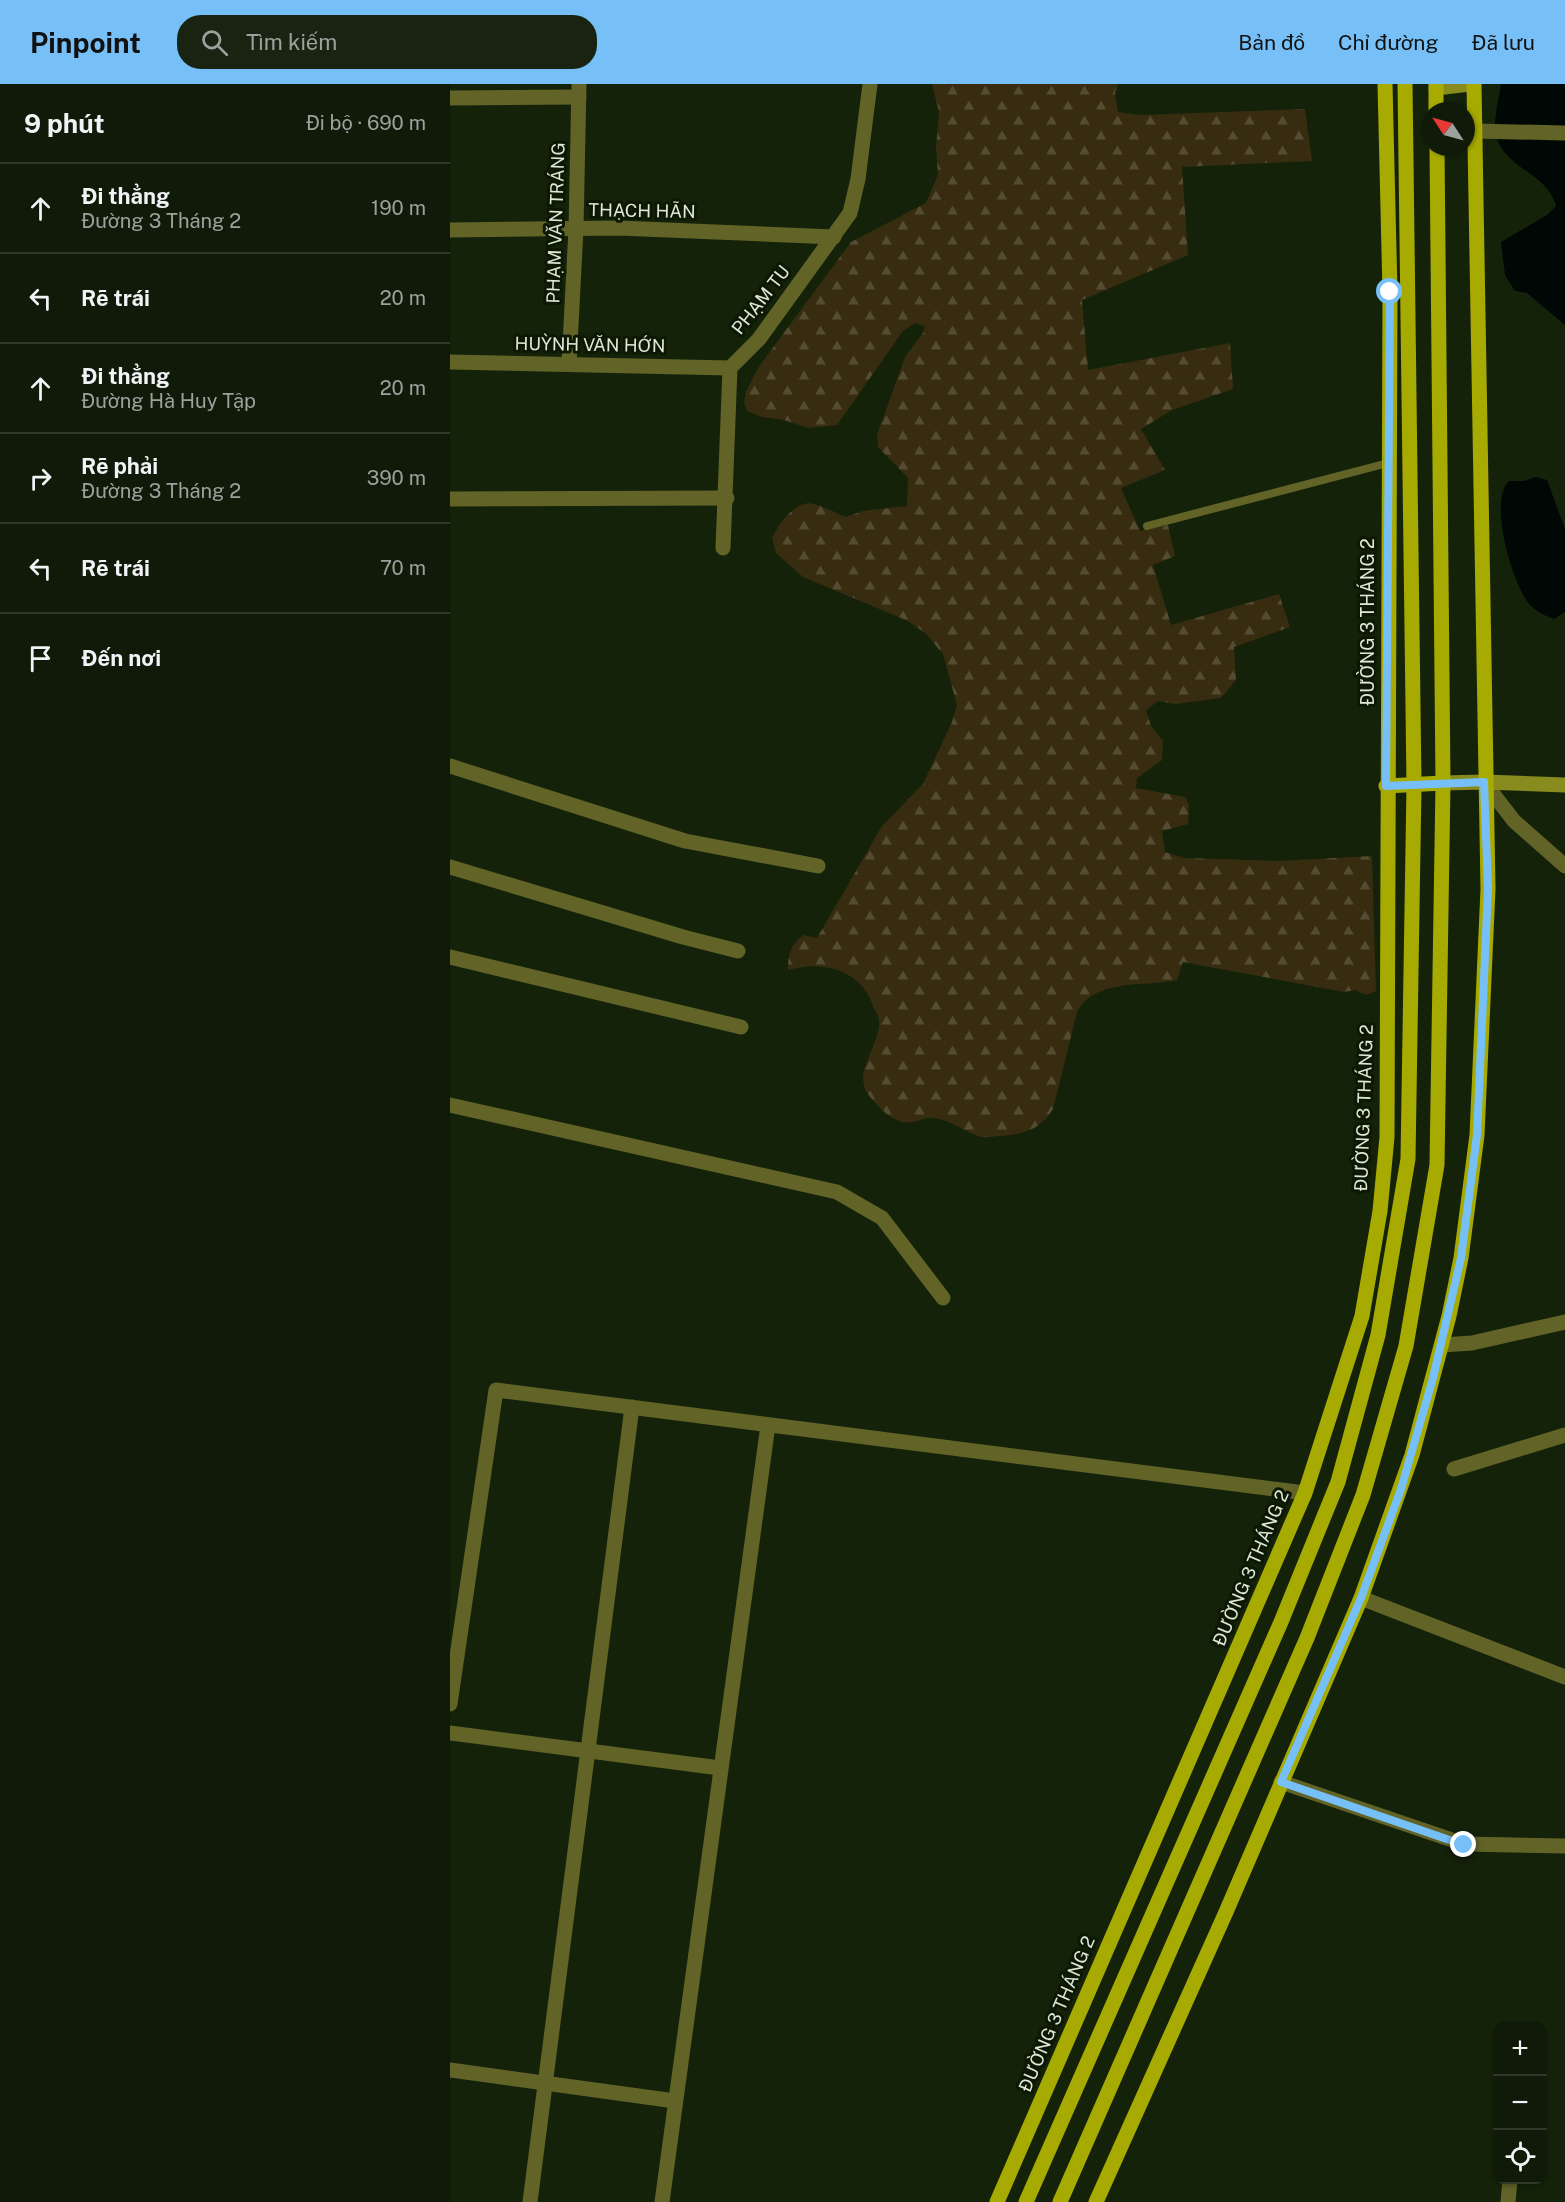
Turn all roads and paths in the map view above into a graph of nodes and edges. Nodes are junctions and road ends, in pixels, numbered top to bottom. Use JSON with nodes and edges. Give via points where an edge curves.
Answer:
{"nodes":[{"id":1,"x":870,"y":84,"type":"edge"},
{"id":2,"x":1385,"y":84,"type":"edge"},
{"id":3,"x":1405,"y":84,"type":"edge"},
{"id":4,"x":1472,"y":84,"type":"edge"},
{"id":5,"x":1436,"y":86,"type":"edge"},
{"id":6,"x":579,"y":90,"type":"edge"},
{"id":7,"x":450,"y":98,"type":"edge"},
{"id":8,"x":1436,"y":102,"type":"edge"},
{"id":9,"x":1473,"y":102,"type":"edge"},
{"id":10,"x":1475,"y":131,"type":"joint"},
{"id":11,"x":1565,"y":133,"type":"edge"},
{"id":12,"x":1437,"y":156,"type":"edge"},
{"id":13,"x":576,"y":229,"type":"junction"},
{"id":14,"x":450,"y":230,"type":"edge"},
{"id":15,"x":834,"y":237,"type":"junction"},
{"id":16,"x":450,"y":362,"type":"edge"},
{"id":17,"x":569,"y":364,"type":"junction"},
{"id":18,"x":730,"y":368,"type":"junction"},
{"id":19,"x":1388,"y":463,"type":"junction"},
{"id":20,"x":727,"y":498,"type":"junction"},
{"id":21,"x":450,"y":499,"type":"edge"},
{"id":22,"x":1148,"y":526,"type":"dead end"},
{"id":23,"x":723,"y":548,"type":"dead end"},
{"id":24,"x":450,"y":766,"type":"edge"},
{"id":25,"x":1484,"y":782,"type":"junction"},
{"id":26,"x":1443,"y":783,"type":"junction"},
{"id":27,"x":1414,"y":785,"type":"junction"},
{"id":28,"x":1565,"y":785,"type":"edge"},
{"id":29,"x":1386,"y":786,"type":"junction"},
{"id":30,"x":818,"y":866,"type":"dead end"},
{"id":31,"x":1565,"y":866,"type":"edge"},
{"id":32,"x":450,"y":867,"type":"edge"},
{"id":33,"x":738,"y":951,"type":"dead end"},
{"id":34,"x":450,"y":957,"type":"edge"},
{"id":35,"x":741,"y":1027,"type":"dead end"},
{"id":36,"x":450,"y":1105,"type":"edge"},
{"id":37,"x":943,"y":1298,"type":"dead end"},
{"id":38,"x":1565,"y":1322,"type":"edge"},
{"id":39,"x":1442,"y":1344,"type":"junction"},
{"id":40,"x":632,"y":1407,"type":"junction"},
{"id":41,"x":768,"y":1425,"type":"junction"},
{"id":42,"x":1565,"y":1435,"type":"edge"},
{"id":43,"x":1454,"y":1469,"type":"dead end"},
{"id":44,"x":1305,"y":1493,"type":"junction"},
{"id":45,"x":1361,"y":1598,"type":"junction"},
{"id":46,"x":1565,"y":1677,"type":"edge"},
{"id":47,"x":450,"y":1704,"type":"edge"},
{"id":48,"x":450,"y":1733,"type":"edge"},
{"id":49,"x":587,"y":1750,"type":"junction"},
{"id":50,"x":720,"y":1768,"type":"junction"},
{"id":51,"x":1281,"y":1782,"type":"junction"},
{"id":52,"x":1565,"y":1846,"type":"edge"},
{"id":53,"x":450,"y":2070,"type":"edge"},
{"id":54,"x":545,"y":2083,"type":"junction"},
{"id":55,"x":675,"y":2101,"type":"junction"},
{"id":56,"x":1510,"y":2184,"type":"edge"},
{"id":57,"x":530,"y":2202,"type":"edge"},
{"id":58,"x":662,"y":2202,"type":"edge"},
{"id":59,"x":997,"y":2202,"type":"edge"},
{"id":60,"x":1026,"y":2202,"type":"edge"},
{"id":61,"x":1060,"y":2202,"type":"edge"},
{"id":62,"x":1096,"y":2202,"type":"edge"},
{"id":63,"x":1508,"y":2202,"type":"edge"}],
"edges":[{"from":1,"to":15,"type":"street","name":"PHẠM TU","via":[[850,213]]},
{"from":2,"to":19,"type":"main road","name":"ĐƯỜNG 3 THÁNG 2","via":[[1390,292]]},
{"from":3,"to":27,"type":"main road"},
{"from":4,"to":5,"type":"street"},
{"from":4,"to":9,"type":"main road"},
{"from":5,"to":8,"type":"main road"},
{"from":6,"to":7,"type":"street"},
{"from":6,"to":13,"type":"street","name":"PHẠM VĂN TRÁNG"},
{"from":10,"to":11,"type":"street"},
{"from":10,"to":25,"type":"main road"},
{"from":12,"to":26,"type":"main road"},
{"from":13,"to":14,"type":"street","name":"THẠCH HÃN"},
{"from":13,"to":15,"type":"street","name":"THẠCH HÃN"},
{"from":13,"to":17,"type":"street","name":"PHẠM VĂN TRÁNG"},
{"from":15,"to":18,"type":"street","name":"PHẠM TU","via":[[759,339]]},
{"from":16,"to":17,"type":"street","name":"HUỲNH VĂN HỚN"},
{"from":17,"to":18,"type":"street","name":"HUỲNH VĂN HỚN"},
{"from":18,"to":20,"type":"street"},
{"from":19,"to":22,"type":"lane"},
{"from":19,"to":29,"type":"main road","name":"ĐƯỜNG 3 THÁNG 2"},
{"from":20,"to":21,"type":"street"},
{"from":20,"to":23,"type":"street"},
{"from":24,"to":30,"type":"street","via":[[685,841]]},
{"from":25,"to":26,"type":"street"},
{"from":25,"to":28,"type":"street"},
{"from":25,"to":31,"type":"street","via":[[1514,821]]},
{"from":25,"to":39,"type":"main road","via":[[1488,889],[1477,1135],[1461,1258]]},
{"from":26,"to":27,"type":"main road"},
{"from":26,"to":61,"type":"main road","via":[[1437,1165],[1406,1346],[1363,1495],[1307,1638]]},
{"from":27,"to":29,"type":"main road"},
{"from":27,"to":60,"type":"main road","via":[[1408,1159],[1372,1357],[1338,1482],[1281,1622]]},
{"from":29,"to":44,"type":"main road","name":"ĐƯỜNG 3 THÁNG 2","via":[[1386,1137],[1380,1211],[1362,1316]]},
{"from":32,"to":33,"type":"street"},
{"from":34,"to":35,"type":"street"},
{"from":36,"to":37,"type":"street","via":[[837,1192],[882,1218]]},
{"from":38,"to":39,"type":"street","via":[[1472,1343]]},
{"from":39,"to":45,"type":"main road","via":[[1408,1467]]},
{"from":40,"to":41,"type":"street"},
{"from":40,"to":47,"type":"street","via":[[496,1390]]},
{"from":40,"to":49,"type":"street"},
{"from":41,"to":44,"type":"street"},
{"from":41,"to":50,"type":"street"},
{"from":42,"to":43,"type":"street"},
{"from":44,"to":59,"type":"main road","name":"ĐƯỜNG 3 THÁNG 2"},
{"from":45,"to":46,"type":"street"},
{"from":45,"to":51,"type":"main road"},
{"from":48,"to":49,"type":"street"},
{"from":49,"to":50,"type":"street"},
{"from":49,"to":54,"type":"street"},
{"from":50,"to":55,"type":"street"},
{"from":51,"to":52,"type":"street","via":[[1464,1845]]},
{"from":51,"to":62,"type":"main road"},
{"from":53,"to":54,"type":"street"},
{"from":54,"to":55,"type":"street"},
{"from":54,"to":57,"type":"street"},
{"from":55,"to":58,"type":"street"},
{"from":56,"to":63,"type":"street"}]}
